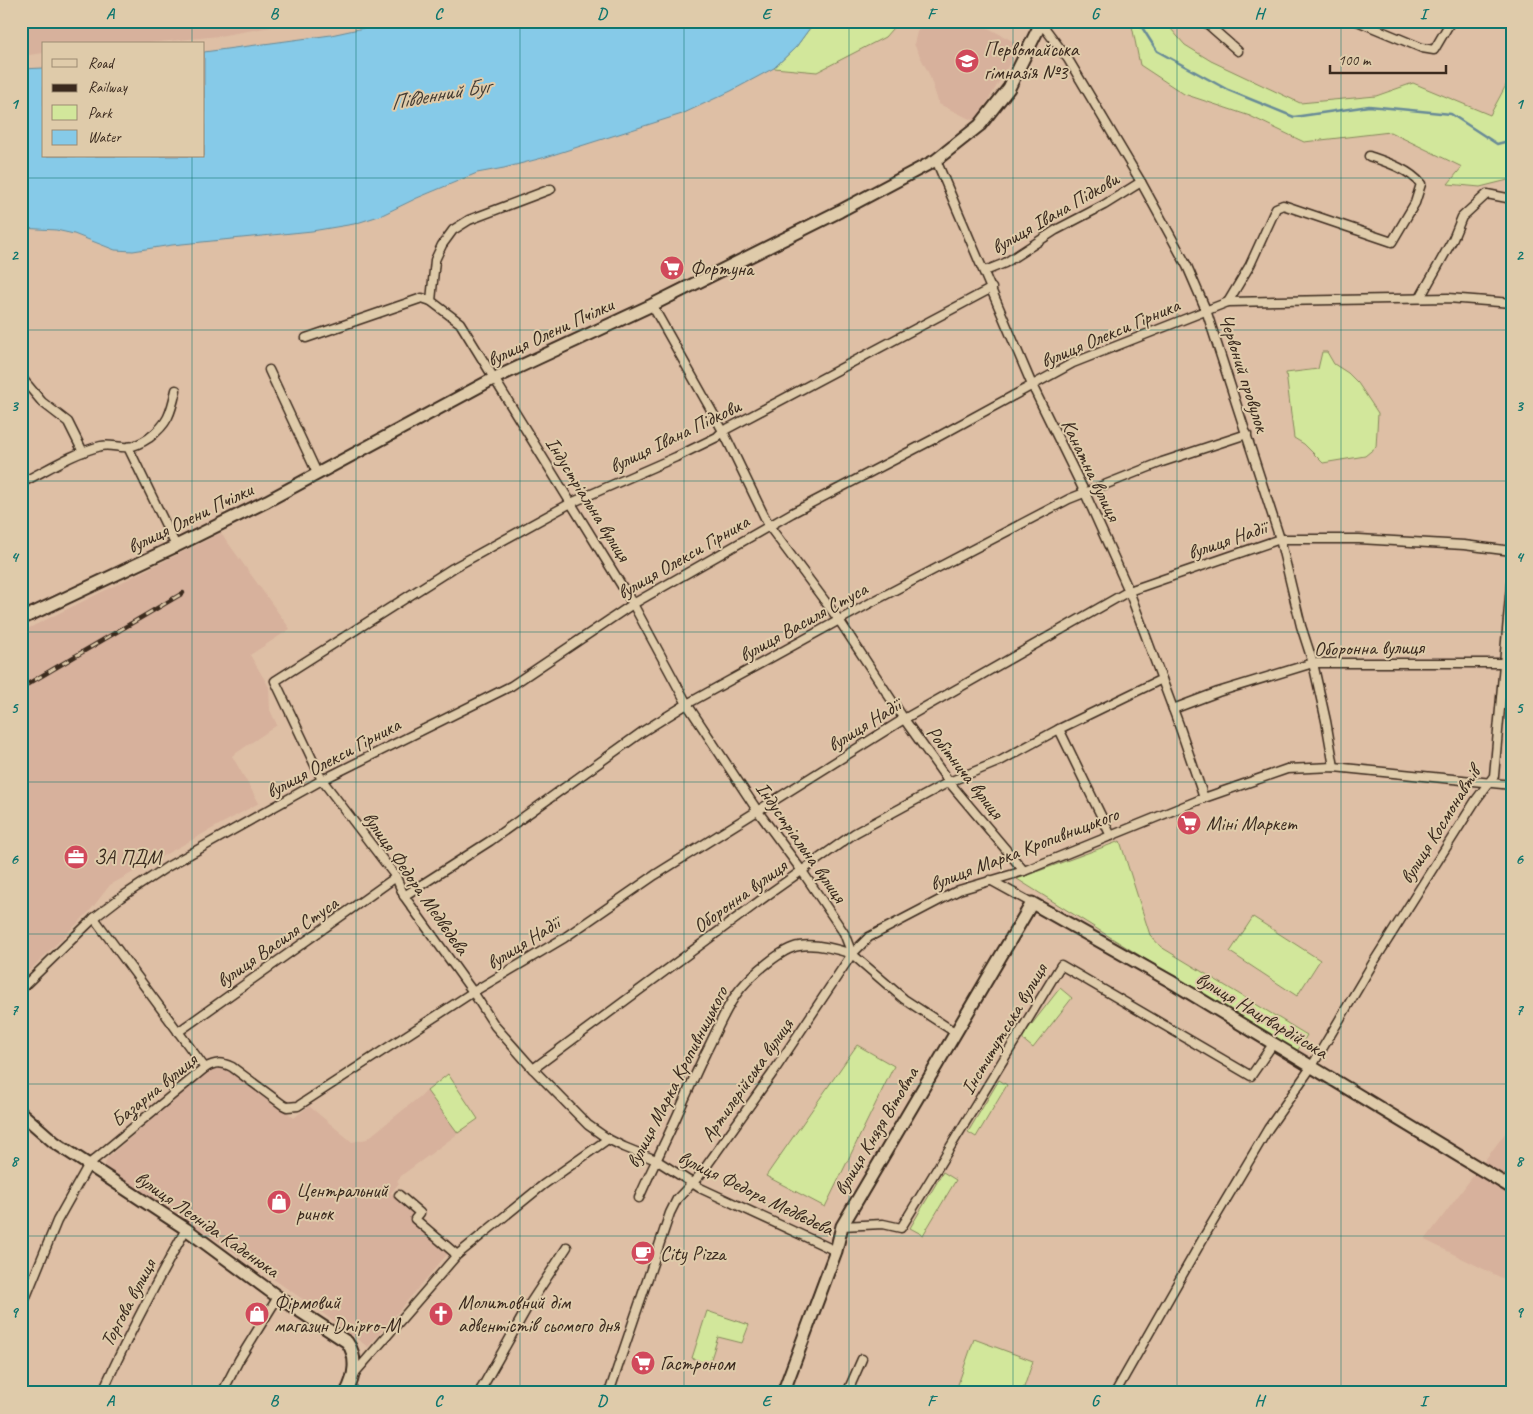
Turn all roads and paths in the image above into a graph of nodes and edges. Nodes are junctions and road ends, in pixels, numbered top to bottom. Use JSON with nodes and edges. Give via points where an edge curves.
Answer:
{"nodes":[{"id":1,"x":1204,"y":21,"type":"edge"},
{"id":2,"x":1358,"y":21,"type":"edge"},
{"id":3,"x":1451,"y":21,"type":"edge"},
{"id":4,"x":1041,"y":22,"type":"edge"},
{"id":5,"x":1238,"y":51,"type":"dead end"},
{"id":6,"x":1369,"y":156,"type":"dead end"},
{"id":7,"x":936,"y":160,"type":"junction"},
{"id":8,"x":1141,"y":182,"type":"junction"},
{"id":9,"x":552,"y":189,"type":"dead end"},
{"id":10,"x":1512,"y":199,"type":"edge"},
{"id":11,"x":985,"y":271,"type":"junction"},
{"id":12,"x":992,"y":288,"type":"junction"},
{"id":13,"x":1420,"y":298,"type":"junction"},
{"id":14,"x":431,"y":301,"type":"junction"},
{"id":15,"x":1228,"y":302,"type":"junction"},
{"id":16,"x":1512,"y":303,"type":"edge"},
{"id":17,"x":652,"y":305,"type":"junction"},
{"id":18,"x":1206,"y":310,"type":"junction"},
{"id":19,"x":306,"y":338,"type":"dead end"},
{"id":20,"x":270,"y":370,"type":"dead end"},
{"id":21,"x":21,"y":377,"type":"edge"},
{"id":22,"x":493,"y":379,"type":"junction"},
{"id":23,"x":1032,"y":385,"type":"junction"},
{"id":24,"x":176,"y":390,"type":"dead end"},
{"id":25,"x":723,"y":431,"type":"junction"},
{"id":26,"x":1247,"y":434,"type":"junction"},
{"id":27,"x":128,"y":447,"type":"junction"},
{"id":28,"x":83,"y":452,"type":"junction"},
{"id":29,"x":317,"y":473,"type":"junction"},
{"id":30,"x":21,"y":484,"type":"edge"},
{"id":31,"x":1085,"y":493,"type":"junction"},
{"id":32,"x":571,"y":503,"type":"junction"},
{"id":33,"x":770,"y":526,"type":"junction"},
{"id":34,"x":1280,"y":539,"type":"junction"},
{"id":35,"x":176,"y":546,"type":"junction"},
{"id":36,"x":1512,"y":551,"type":"edge"},
{"id":37,"x":1512,"y":574,"type":"edge"},
{"id":38,"x":1129,"y":591,"type":"junction"},
{"id":39,"x":633,"y":604,"type":"junction"},
{"id":40,"x":21,"y":619,"type":"edge"},
{"id":41,"x":839,"y":620,"type":"junction"},
{"id":42,"x":1313,"y":663,"type":"junction"},
{"id":43,"x":1508,"y":664,"type":"edge"},
{"id":44,"x":1162,"y":679,"type":"junction"},
{"id":45,"x":275,"y":682,"type":"joint"},
{"id":46,"x":688,"y":704,"type":"junction"},
{"id":47,"x":1174,"y":709,"type":"junction"},
{"id":48,"x":904,"y":719,"type":"junction"},
{"id":49,"x":1059,"y":729,"type":"junction"},
{"id":50,"x":1334,"y":767,"type":"junction"},
{"id":51,"x":322,"y":780,"type":"junction"},
{"id":52,"x":949,"y":782,"type":"junction"},
{"id":53,"x":1489,"y":782,"type":"junction"},
{"id":54,"x":1512,"y":785,"type":"edge"},
{"id":55,"x":1204,"y":798,"type":"junction"},
{"id":56,"x":757,"y":810,"type":"junction"},
{"id":57,"x":1111,"y":836,"type":"junction"},
{"id":58,"x":802,"y":871,"type":"junction"},
{"id":59,"x":1024,"y":871,"type":"junction"},
{"id":60,"x":396,"y":877,"type":"junction"},
{"id":61,"x":990,"y":880,"type":"junction"},
{"id":62,"x":404,"y":896,"type":"junction"},
{"id":63,"x":1032,"y":903,"type":"junction"},
{"id":64,"x":94,"y":918,"type":"junction"},
{"id":65,"x":852,"y":954,"type":"junction"},
{"id":66,"x":21,"y":989,"type":"edge"},
{"id":67,"x":473,"y":992,"type":"junction"},
{"id":68,"x":178,"y":1032,"type":"junction"},
{"id":69,"x":956,"y":1033,"type":"junction"},
{"id":70,"x":1273,"y":1044,"type":"junction"},
{"id":71,"x":1312,"y":1066,"type":"junction"},
{"id":72,"x":205,"y":1068,"type":"junction"},
{"id":73,"x":533,"y":1069,"type":"junction"},
{"id":74,"x":293,"y":1108,"type":"joint"},
{"id":75,"x":21,"y":1113,"type":"edge"},
{"id":76,"x":608,"y":1139,"type":"junction"},
{"id":77,"x":656,"y":1160,"type":"junction"},
{"id":78,"x":89,"y":1164,"type":"junction"},
{"id":79,"x":692,"y":1184,"type":"junction"},
{"id":80,"x":1512,"y":1188,"type":"edge"},
{"id":81,"x":398,"y":1194,"type":"dead end"},
{"id":82,"x":639,"y":1198,"type":"dead end"},
{"id":83,"x":842,"y":1226,"type":"junction"},
{"id":84,"x":186,"y":1229,"type":"junction"},
{"id":85,"x":567,"y":1247,"type":"dead end"},
{"id":86,"x":836,"y":1251,"type":"junction"},
{"id":87,"x":457,"y":1255,"type":"junction"},
{"id":88,"x":278,"y":1296,"type":"junction"},
{"id":89,"x":21,"y":1309,"type":"edge"},
{"id":90,"x":862,"y":1359,"type":"dead end"},
{"id":91,"x":354,"y":1374,"type":"junction"},
{"id":92,"x":480,"y":1391,"type":"edge"},
{"id":93,"x":102,"y":1393,"type":"edge"},
{"id":94,"x":222,"y":1393,"type":"edge"},
{"id":95,"x":346,"y":1393,"type":"edge"},
{"id":96,"x":494,"y":1393,"type":"edge"},
{"id":97,"x":609,"y":1393,"type":"edge"},
{"id":98,"x":784,"y":1393,"type":"edge"},
{"id":99,"x":847,"y":1393,"type":"edge"},
{"id":100,"x":1115,"y":1393,"type":"edge"}],
"edges":[{"from":1,"to":5,"type":"street"},
{"from":2,"to":3,"type":"street","via":[[1434,50]]},
{"from":4,"to":7,"type":"street","name":"вулиця Олени Пчілки","via":[[1009,88],[980,125]]},
{"from":4,"to":8,"type":"street","name":"Червоний провулок","via":[[1068,59]]},
{"from":6,"to":15,"type":"street","via":[[1391,164],[1420,184],[1415,203],[1392,242],[1283,206],[1276,208],[1250,265]]},
{"from":7,"to":11,"type":"street","name":"Канатна вулиця"},
{"from":7,"to":17,"type":"street","name":"вулиця Олени Пчілки"},
{"from":8,"to":11,"type":"street","name":"вулиця Івана Підкови","via":[[1056,230],[1006,263]]},
{"from":8,"to":18,"type":"street","name":"Червоний провулок","via":[[1187,266]]},
{"from":9,"to":14,"type":"street","via":[[469,220],[453,230],[435,260]]},
{"from":10,"to":13,"type":"street","via":[[1488,194],[1462,217]]},
{"from":11,"to":12,"type":"street","name":"Канатна вулиця"},
{"from":12,"to":23,"type":"street","name":"Канатна вулиця"},
{"from":12,"to":25,"type":"street","name":"вулиця Івана Підкови"},
{"from":13,"to":15,"type":"street","name":"вулиця Олекси Гірника"},
{"from":13,"to":16,"type":"street","name":"вулиця Олекси Гірника"},
{"from":14,"to":19,"type":"street","via":[[422,298]]},
{"from":14,"to":22,"type":"street","name":"Індустріальна вулиця","via":[[460,322]]},
{"from":15,"to":18,"type":"street","name":"вулиця Олекси Гірника"},
{"from":17,"to":22,"type":"street","name":"вулиця Олени Пчілки"},
{"from":17,"to":25,"type":"street","name":"Робітнича вулиця"},
{"from":18,"to":23,"type":"street","name":"вулиця Олекси Гірника","via":[[1073,363]]},
{"from":18,"to":26,"type":"street","name":"Червоний провулок"},
{"from":20,"to":29,"type":"street"},
{"from":21,"to":28,"type":"street","via":[[42,402],[68,422]]},
{"from":22,"to":29,"type":"street","name":"вулиця Олени Пчілки"},
{"from":22,"to":32,"type":"street","name":"Індустріальна вулиця"},
{"from":23,"to":31,"type":"street","name":"Канатна вулиця"},
{"from":23,"to":33,"type":"street","name":"вулиця Олекси Гірника"},
{"from":24,"to":27,"type":"street","via":[[171,412],[163,426],[144,441]]},
{"from":25,"to":32,"type":"street","name":"вулиця Івана Підкови","via":[[676,457]]},
{"from":25,"to":33,"type":"street","name":"Робітнича вулиця"},
{"from":26,"to":31,"type":"street","name":"вулиця Василя Стуса","via":[[1162,462]]},
{"from":26,"to":34,"type":"street","name":"Червоний провулок"},
{"from":27,"to":28,"type":"street","via":[[103,445]]},
{"from":27,"to":35,"type":"street"},
{"from":28,"to":30,"type":"street"},
{"from":29,"to":35,"type":"street","name":"вулиця Олени Пчілки"},
{"from":31,"to":38,"type":"street","name":"Канатна вулиця"},
{"from":31,"to":41,"type":"street","name":"вулиця Василя Стуса"},
{"from":32,"to":39,"type":"street","name":"Індустріальна вулиця"},
{"from":32,"to":45,"type":"street","name":"вулиця Івана Підкови","via":[[453,568]]},
{"from":33,"to":39,"type":"street","name":"вулиця Олекси Гірника"},
{"from":33,"to":41,"type":"street","name":"Робітнича вулиця"},
{"from":34,"to":36,"type":"street","name":"вулиця Надії","via":[[1359,539]]},
{"from":34,"to":38,"type":"street","name":"вулиця Надії"},
{"from":34,"to":42,"type":"street","name":"Червоний провулок"},
{"from":35,"to":40,"type":"street","name":"вулиця Олени Пчілки"},
{"from":37,"to":43,"type":"street","name":"вулиця Космонавтів"},
{"from":38,"to":44,"type":"street","name":"Канатна вулиця"},
{"from":38,"to":48,"type":"street","name":"вулиця Надії"},
{"from":39,"to":46,"type":"street","name":"Індустріальна вулиця"},
{"from":39,"to":51,"type":"street","name":"вулиця Олекси Гірника","via":[[511,686]]},
{"from":41,"to":46,"type":"street","name":"вулиця Василя Стуса"},
{"from":41,"to":48,"type":"street","name":"Робітнича вулиця"},
{"from":42,"to":43,"type":"street","name":"Оборонна вулиця"},
{"from":42,"to":47,"type":"street","name":"Оборонна вулиця"},
{"from":42,"to":50,"type":"street","name":"Червоний провулок"},
{"from":43,"to":53,"type":"street","name":"вулиця Космонавтів","via":[[1494,776]]},
{"from":44,"to":47,"type":"street","name":"Канатна вулиця"},
{"from":44,"to":49,"type":"street","name":"Оборонна вулиця"},
{"from":45,"to":51,"type":"street","name":"вулиця Федора Медвєдєва"},
{"from":46,"to":56,"type":"street","name":"Індустріальна вулиця"},
{"from":46,"to":62,"type":"street","name":"вулиця Василя Стуса","via":[[642,732],[490,841]]},
{"from":47,"to":55,"type":"street","name":"Канатна вулиця"},
{"from":48,"to":52,"type":"street","name":"Робітнича вулиця"},
{"from":48,"to":56,"type":"street","name":"вулиця Надії"},
{"from":49,"to":52,"type":"street","name":"Оборонна вулиця","via":[[1000,761]]},
{"from":49,"to":57,"type":"street"},
{"from":50,"to":53,"type":"street","name":"вулиця Марка Кропивницького"},
{"from":50,"to":55,"type":"street","name":"вулиця Марка Кропивницького","via":[[1287,769]]},
{"from":51,"to":60,"type":"street","name":"вулиця Федора Медвєдєва"},
{"from":51,"to":64,"type":"street","name":"вулиця Олекси Гірника","via":[[167,867]]},
{"from":52,"to":58,"type":"street","name":"Оборонна вулиця","via":[[855,833]]},
{"from":52,"to":59,"type":"street","name":"Робітнича вулиця"},
{"from":53,"to":54,"type":"street","name":"вулиця Марка Кропивницького"},
{"from":53,"to":71,"type":"street","name":"вулиця Космонавтів","via":[[1372,963]]},
{"from":55,"to":57,"type":"street","name":"вулиця Марка Кропивницького"},
{"from":56,"to":58,"type":"street","name":"Індустріальна вулиця"},
{"from":56,"to":67,"type":"street","name":"вулиця Надії","via":[[564,938]]},
{"from":57,"to":59,"type":"street","name":"вулиця Марка Кропивницького"},
{"from":58,"to":65,"type":"street","name":"Індустріальна вулиця","via":[[844,933]]},
{"from":58,"to":73,"type":"street","name":"Оборонна вулиця"},
{"from":59,"to":61,"type":"street","name":"вулиця Марка Кропивницького"},
{"from":60,"to":62,"type":"street","name":"вулиця Федора Медвєдєва"},
{"from":60,"to":68,"type":"street","name":"вулиця Василя Стуса"},
{"from":61,"to":63,"type":"street","name":"вулиця Нацгвардійська"},
{"from":61,"to":65,"type":"street","name":"вулиця Марка Кропивницького","via":[[959,890],[869,936]]},
{"from":62,"to":67,"type":"street","name":"вулиця Федора Медвєдєва"},
{"from":63,"to":69,"type":"street","name":"вулиця Князя Вітовта"},
{"from":63,"to":70,"type":"street","name":"вулиця Нацгвардійська"},
{"from":64,"to":66,"type":"street","name":"вулиця Олекси Гірника"},
{"from":64,"to":68,"type":"street"},
{"from":65,"to":69,"type":"street","via":[[904,999]]},
{"from":65,"to":77,"type":"street","name":"вулиця Марка Кропивницького","via":[[798,946],[780,954],[741,989],[688,1088]]},
{"from":65,"to":79,"type":"street","name":"Артилерійська вулиця","via":[[772,1074]]},
{"from":67,"to":73,"type":"street","name":"вулиця Федора Медвєдєва","via":[[495,1026]]},
{"from":67,"to":74,"type":"street","name":"вулиця Надії"},
{"from":68,"to":72,"type":"street"},
{"from":69,"to":83,"type":"street","name":"вулиця Князя Вітовта"},
{"from":70,"to":71,"type":"street","name":"вулиця Нацгвардійська"},
{"from":70,"to":83,"type":"street","name":"Інститутська вулиця","via":[[1251,1076],[1061,965],[901,1228],[883,1224]]},
{"from":71,"to":80,"type":"street","name":"вулиця Нацгвардійська"},
{"from":71,"to":100,"type":"street","name":"вулиця Космонавтів","via":[[1205,1235]]},
{"from":72,"to":74,"type":"street","name":"Базарна вулиця","via":[[213,1063],[223,1063],[276,1102]]},
{"from":72,"to":78,"type":"street","name":"Базарна вулиця"},
{"from":73,"to":76,"type":"street","name":"вулиця Федора Медвєдєва","via":[[588,1125]]},
{"from":75,"to":78,"type":"street","name":"вулиця Леоніда Каденюка","via":[[54,1142]]},
{"from":76,"to":77,"type":"street","name":"вулиця Федора Медвєдєва"},
{"from":76,"to":87,"type":"street","name":"вулиця Марка Кропивницького"},
{"from":77,"to":79,"type":"street","name":"вулиця Федора Медвєдєва"},
{"from":77,"to":82,"type":"street","name":"вулиця Марка Кропивницького"},
{"from":78,"to":84,"type":"street","name":"вулиця Леоніда Каденюка"},
{"from":78,"to":89,"type":"street","via":[[57,1221]]},
{"from":79,"to":86,"type":"street","name":"вулиця Федора Медвєдєва"},
{"from":79,"to":97,"type":"street","name":"Артилерійська вулиця","via":[[677,1199],[670,1213]]},
{"from":81,"to":87,"type":"street","via":[[420,1213],[415,1219]]},
{"from":83,"to":86,"type":"street","name":"вулиця Князя Вітовта"},
{"from":84,"to":88,"type":"street","name":"вулиця Леоніда Каденюка"},
{"from":84,"to":93,"type":"street","name":"Торгова вулиця","via":[[128,1336]]},
{"from":85,"to":92,"type":"street","via":[[527,1308]]},
{"from":86,"to":98,"type":"street","name":"вулиця Князя Вітовта"},
{"from":87,"to":91,"type":"street","name":"вулиця Марка Кропивницького"},
{"from":88,"to":91,"type":"street","name":"вулиця Леоніда Каденюка","via":[[346,1342],[353,1354]]},
{"from":88,"to":94,"type":"street"},
{"from":90,"to":99,"type":"street"},
{"from":91,"to":95,"type":"street","name":"вулиця Марка Кропивницького"},
{"from":92,"to":96,"type":"street"}]}
